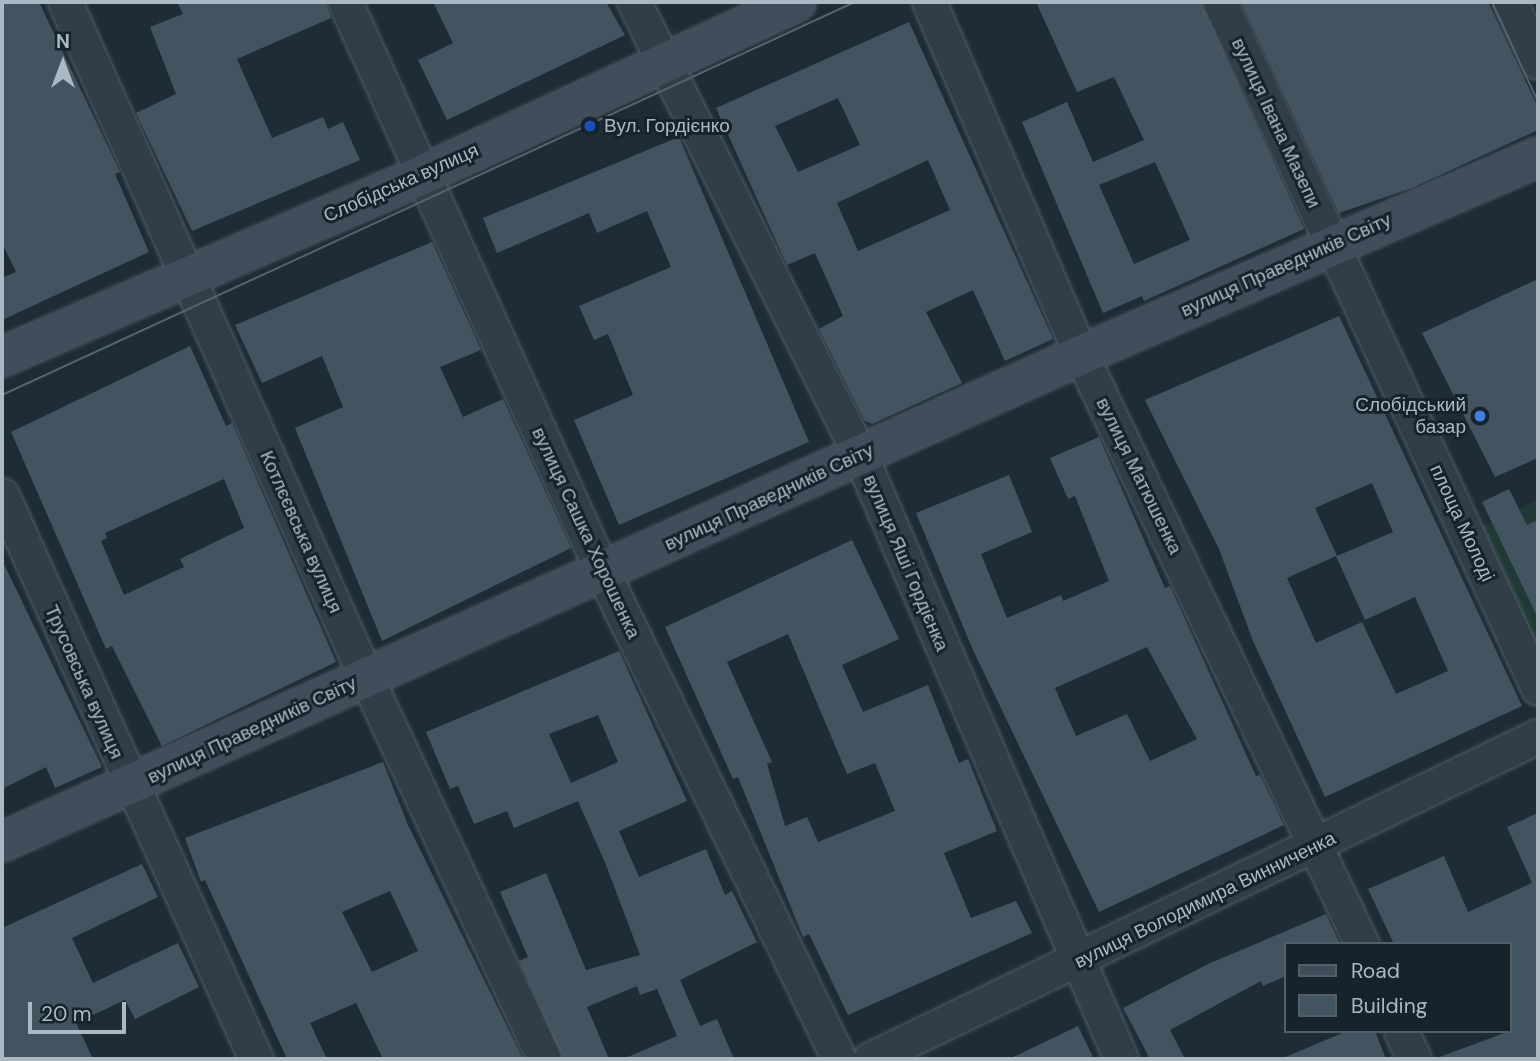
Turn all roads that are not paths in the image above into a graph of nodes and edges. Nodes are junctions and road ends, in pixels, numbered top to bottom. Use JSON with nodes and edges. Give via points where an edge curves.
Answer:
{"nodes":[{"id":1,"x":65,"y":2,"type":"edge"},
{"id":2,"x":345,"y":2,"type":"edge"},
{"id":3,"x":634,"y":2,"type":"edge"},
{"id":4,"x":796,"y":2,"type":"edge"},
{"id":5,"x":929,"y":2,"type":"edge"},
{"id":6,"x":1220,"y":2,"type":"edge"},
{"id":7,"x":1510,"y":2,"type":"edge"},
{"id":8,"x":661,"y":61,"type":"junction"},
{"id":9,"x":1538,"y":62,"type":"edge"},
{"id":10,"x":1538,"y":157,"type":"edge"},
{"id":11,"x":422,"y":175,"type":"junction"},
{"id":12,"x":1332,"y":244,"type":"junction"},
{"id":13,"x":187,"y":275,"type":"junction"},
{"id":14,"x":1081,"y":355,"type":"junction"},
{"id":15,"x":2,"y":357,"type":"edge"},
{"id":16,"x":860,"y":455,"type":"junction"},
{"id":17,"x":2,"y":495,"type":"edge"},
{"id":18,"x":603,"y":573,"type":"junction"},
{"id":19,"x":366,"y":677,"type":"junction"},
{"id":20,"x":1538,"y":688,"type":"edge"},
{"id":21,"x":1538,"y":736,"type":"edge"},
{"id":22,"x":130,"y":786,"type":"junction"},
{"id":23,"x":2,"y":842,"type":"edge"},
{"id":24,"x":1319,"y":846,"type":"junction"},
{"id":25,"x":1362,"y":942,"type":"edge"},
{"id":26,"x":1076,"y":962,"type":"junction"},
{"id":27,"x":1402,"y":1033,"type":"edge"},
{"id":28,"x":256,"y":1059,"type":"edge"},
{"id":29,"x":544,"y":1059,"type":"edge"},
{"id":30,"x":839,"y":1059,"type":"edge"},
{"id":31,"x":870,"y":1059,"type":"edge"},
{"id":32,"x":1121,"y":1059,"type":"edge"},
{"id":33,"x":1413,"y":1059,"type":"edge"}],
"edges":[{"from":1,"to":13,"type":"street","name":"Котлєєвська вулиця"},
{"from":2,"to":11,"type":"street","name":"вулиця Сашка Хорошенка"},
{"from":3,"to":8,"type":"street","name":"вулиця Яші Гордієнка"},
{"from":4,"to":8,"type":"main road","name":"Слобідська вулиця"},
{"from":5,"to":14,"type":"street","name":"вулиця Матюшенка"},
{"from":6,"to":12,"type":"street","name":"вулиця Івана Мазепи"},
{"from":7,"to":9,"type":"street"},
{"from":8,"to":11,"type":"main road","name":"Слобідська вулиця"},
{"from":8,"to":16,"type":"street","name":"вулиця Яші Гордієнка"},
{"from":10,"to":12,"type":"main road","name":"вулиця Праведників Світу"},
{"from":11,"to":13,"type":"main road","name":"Слобідська вулиця"},
{"from":11,"to":18,"type":"street","name":"вулиця Сашка Хорошенка"},
{"from":12,"to":14,"type":"main road","name":"вулиця Праведників Світу"},
{"from":12,"to":20,"type":"street","name":"площа Молоді"},
{"from":13,"to":15,"type":"main road","name":"Слобідська вулиця"},
{"from":13,"to":19,"type":"street","name":"Котлєєвська вулиця"},
{"from":14,"to":16,"type":"main road","name":"вулиця Праведників Світу"},
{"from":14,"to":24,"type":"street","name":"вулиця Матюшенка"},
{"from":16,"to":18,"type":"main road","name":"вулиця Праведників Світу"},
{"from":16,"to":26,"type":"street","name":"вулиця Яші Гордієнка"},
{"from":17,"to":22,"type":"street","name":"Трусовська вулиця"},
{"from":18,"to":19,"type":"main road","name":"вулиця Праведників Світу"},
{"from":18,"to":30,"type":"street","name":"вулиця Сашка Хорошенка"},
{"from":19,"to":22,"type":"main road","name":"вулиця Праведників Світу"},
{"from":19,"to":29,"type":"street","name":"Котлєєвська вулиця"},
{"from":21,"to":24,"type":"street","name":"вулиця Володимира Винниченка"},
{"from":22,"to":23,"type":"main road","name":"вулиця Праведників Світу"},
{"from":22,"to":28,"type":"street","name":"Трусовська вулиця"},
{"from":24,"to":25,"type":"street","name":"вулиця Матюшенка"},
{"from":24,"to":26,"type":"street","name":"вулиця Володимира Винниченка"},
{"from":26,"to":31,"type":"street","name":"вулиця Володимира Винниченка"},
{"from":26,"to":32,"type":"street","name":"вулиця Яші Гордієнка"},
{"from":27,"to":33,"type":"street"}]}
